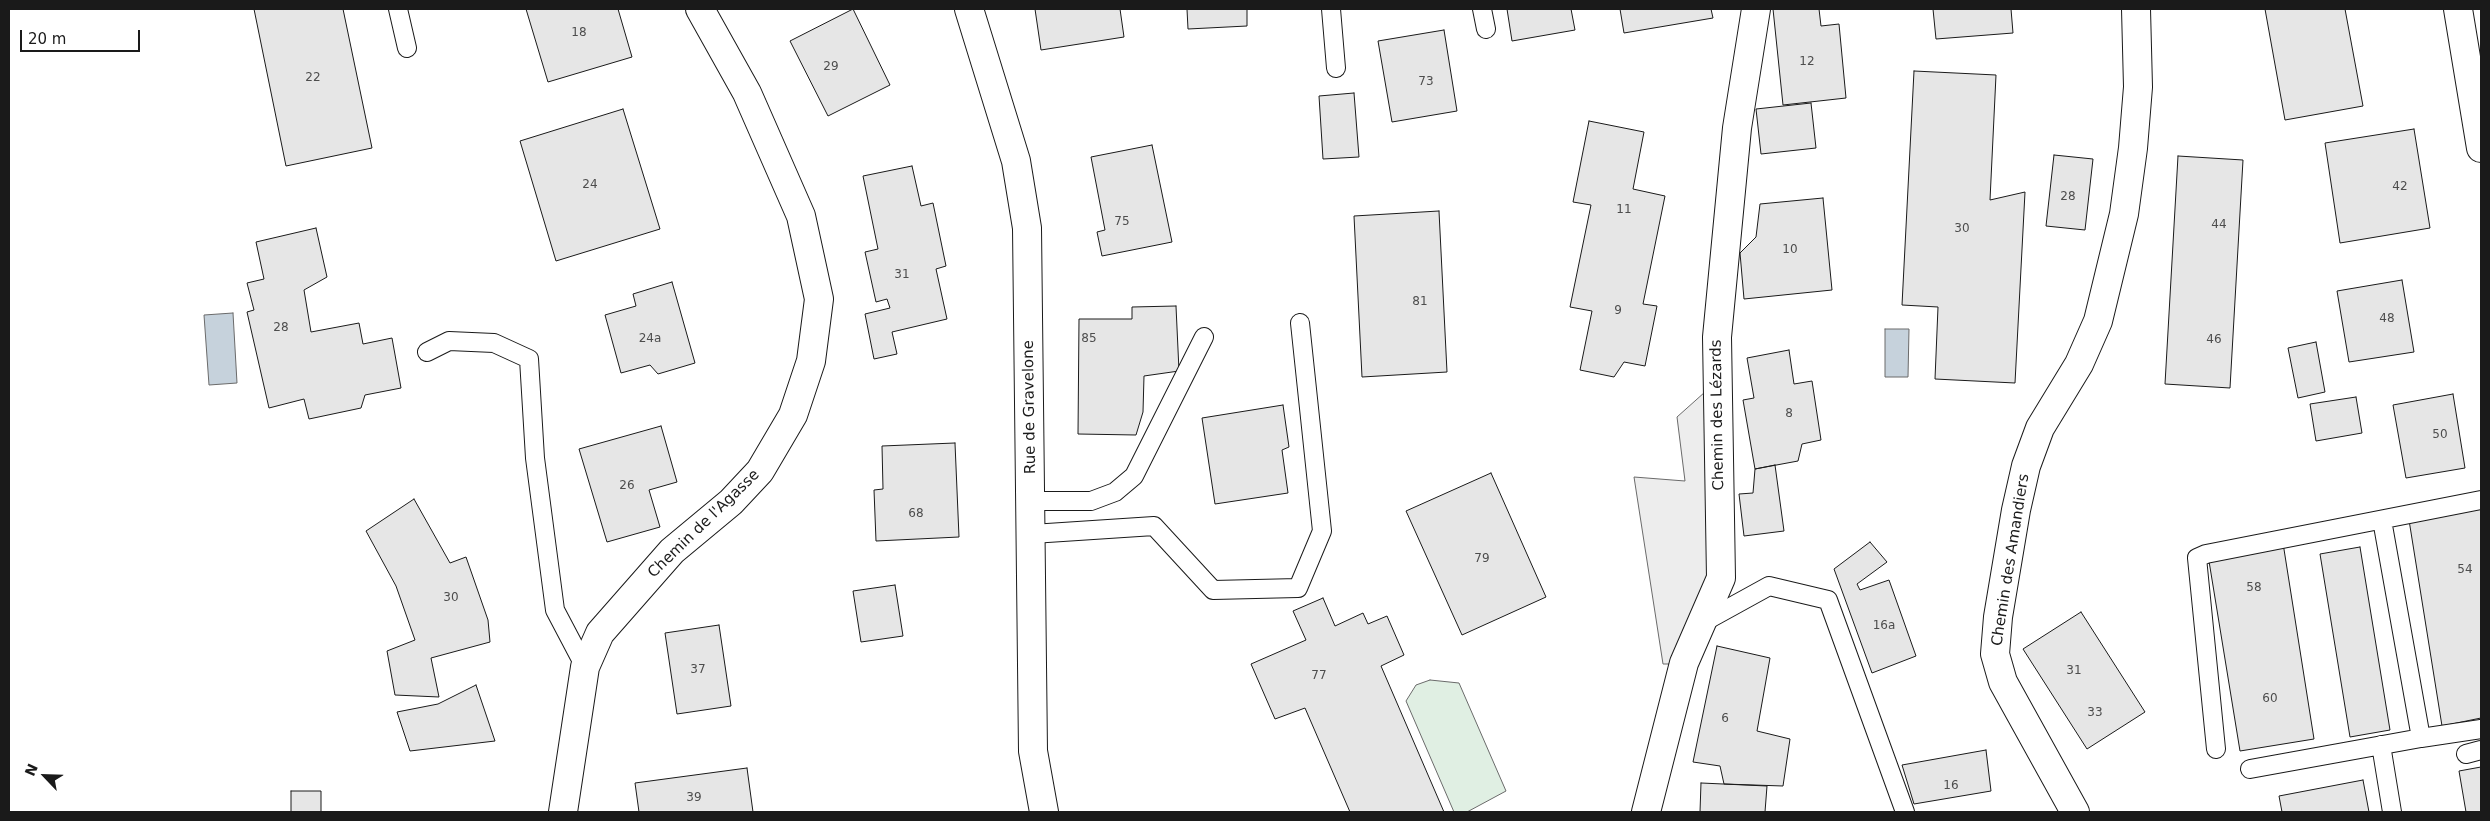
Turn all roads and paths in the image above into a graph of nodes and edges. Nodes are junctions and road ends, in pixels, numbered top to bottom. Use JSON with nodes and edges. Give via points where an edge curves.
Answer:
{"nodes":[{"id":1,"x":398,"y":9,"type":"edge"},
{"id":2,"x":700,"y":9,"type":"edge"},
{"id":3,"x":969,"y":9,"type":"edge"},
{"id":4,"x":1331,"y":9,"type":"edge"},
{"id":5,"x":1482,"y":9,"type":"edge"},
{"id":6,"x":1756,"y":9,"type":"edge"},
{"id":7,"x":2136,"y":9,"type":"edge"},
{"id":8,"x":2458,"y":9,"type":"edge"},
{"id":9,"x":1486,"y":29,"type":"dead end"},
{"id":10,"x":407,"y":48,"type":"dead end"},
{"id":11,"x":1336,"y":68,"type":"dead end"},
{"id":12,"x":2481,"y":148,"type":"edge"},
{"id":13,"x":1300,"y":323,"type":"dead end"},
{"id":14,"x":1204,"y":337,"type":"dead end"},
{"id":15,"x":427,"y":352,"type":"dead end"},
{"id":16,"x":2481,"y":500,"type":"edge"},
{"id":17,"x":1032,"y":501,"type":"junction"},
{"id":18,"x":2382,"y":520,"type":"junction"},
{"id":19,"x":1032,"y":534,"type":"junction"},
{"id":20,"x":1700,"y":624,"type":"junction"},
{"id":21,"x":584,"y":667,"type":"junction"},
{"id":22,"x":2481,"y":729,"type":"edge"},
{"id":23,"x":2421,"y":738,"type":"junction"},
{"id":24,"x":2381,"y":745,"type":"junction"},
{"id":25,"x":2216,"y":749,"type":"dead end"},
{"id":26,"x":2250,"y":769,"type":"dead end"},
{"id":27,"x":563,"y":812,"type":"edge"},
{"id":28,"x":1044,"y":812,"type":"edge"},
{"id":29,"x":1646,"y":812,"type":"edge"},
{"id":30,"x":1905,"y":812,"type":"edge"},
{"id":31,"x":2075,"y":812,"type":"edge"},
{"id":32,"x":2392,"y":812,"type":"edge"}],
"edges":[{"from":1,"to":10,"type":"lane"},
{"from":2,"to":21,"type":"street","name":"Chemin de l'Agasse","via":[[747,93],[801,216],[819,298],[811,361],[793,415],[760,471],[731,502],[672,551],[600,633]]},
{"from":3,"to":17,"type":"street","name":"Rue de Gravelone","via":[[1022,188],[1027,235]]},
{"from":4,"to":11,"type":"lane"},
{"from":5,"to":9,"type":"lane"},
{"from":6,"to":20,"type":"street","name":"Chemin des Lézards","via":[[1737,128],[1717,337],[1721,578]]},
{"from":7,"to":31,"type":"street","name":"Chemin des Amandiers","via":[[2138,87],[2124,214],[2098,321],[2079,364],[2040,428],[2026,466],[1998,617],[1995,654],[2003,682]]},
{"from":8,"to":12,"type":"street"},
{"from":13,"to":19,"type":"lane","via":[[1322,531],[1298,588],[1213,590],[1154,526]]},
{"from":14,"to":17,"type":"lane","via":[[1134,476],[1115,492],[1091,501]]},
{"from":15,"to":21,"type":"lane","via":[[449,341],[494,343],[529,359],[535,458],[554,610]]},
{"from":16,"to":18,"type":"lane"},
{"from":17,"to":19,"type":"street","name":"Rue de Gravelone"},
{"from":18,"to":23,"type":"lane"},
{"from":18,"to":25,"type":"lane","via":[[2197,558]]},
{"from":19,"to":28,"type":"street","name":"Rue de Gravelone","via":[[1033,751]]},
{"from":20,"to":29,"type":"street","name":"Chemin des Lézards","via":[[1684,663]]},
{"from":20,"to":30,"type":"lane","via":[[1769,586],[1828,600]]},
{"from":21,"to":27,"type":"street","name":"Chemin de l'Agasse"},
{"from":22,"to":23,"type":"lane"},
{"from":23,"to":24,"type":"lane"},
{"from":24,"to":26,"type":"lane"},
{"from":24,"to":32,"type":"lane"}]}
